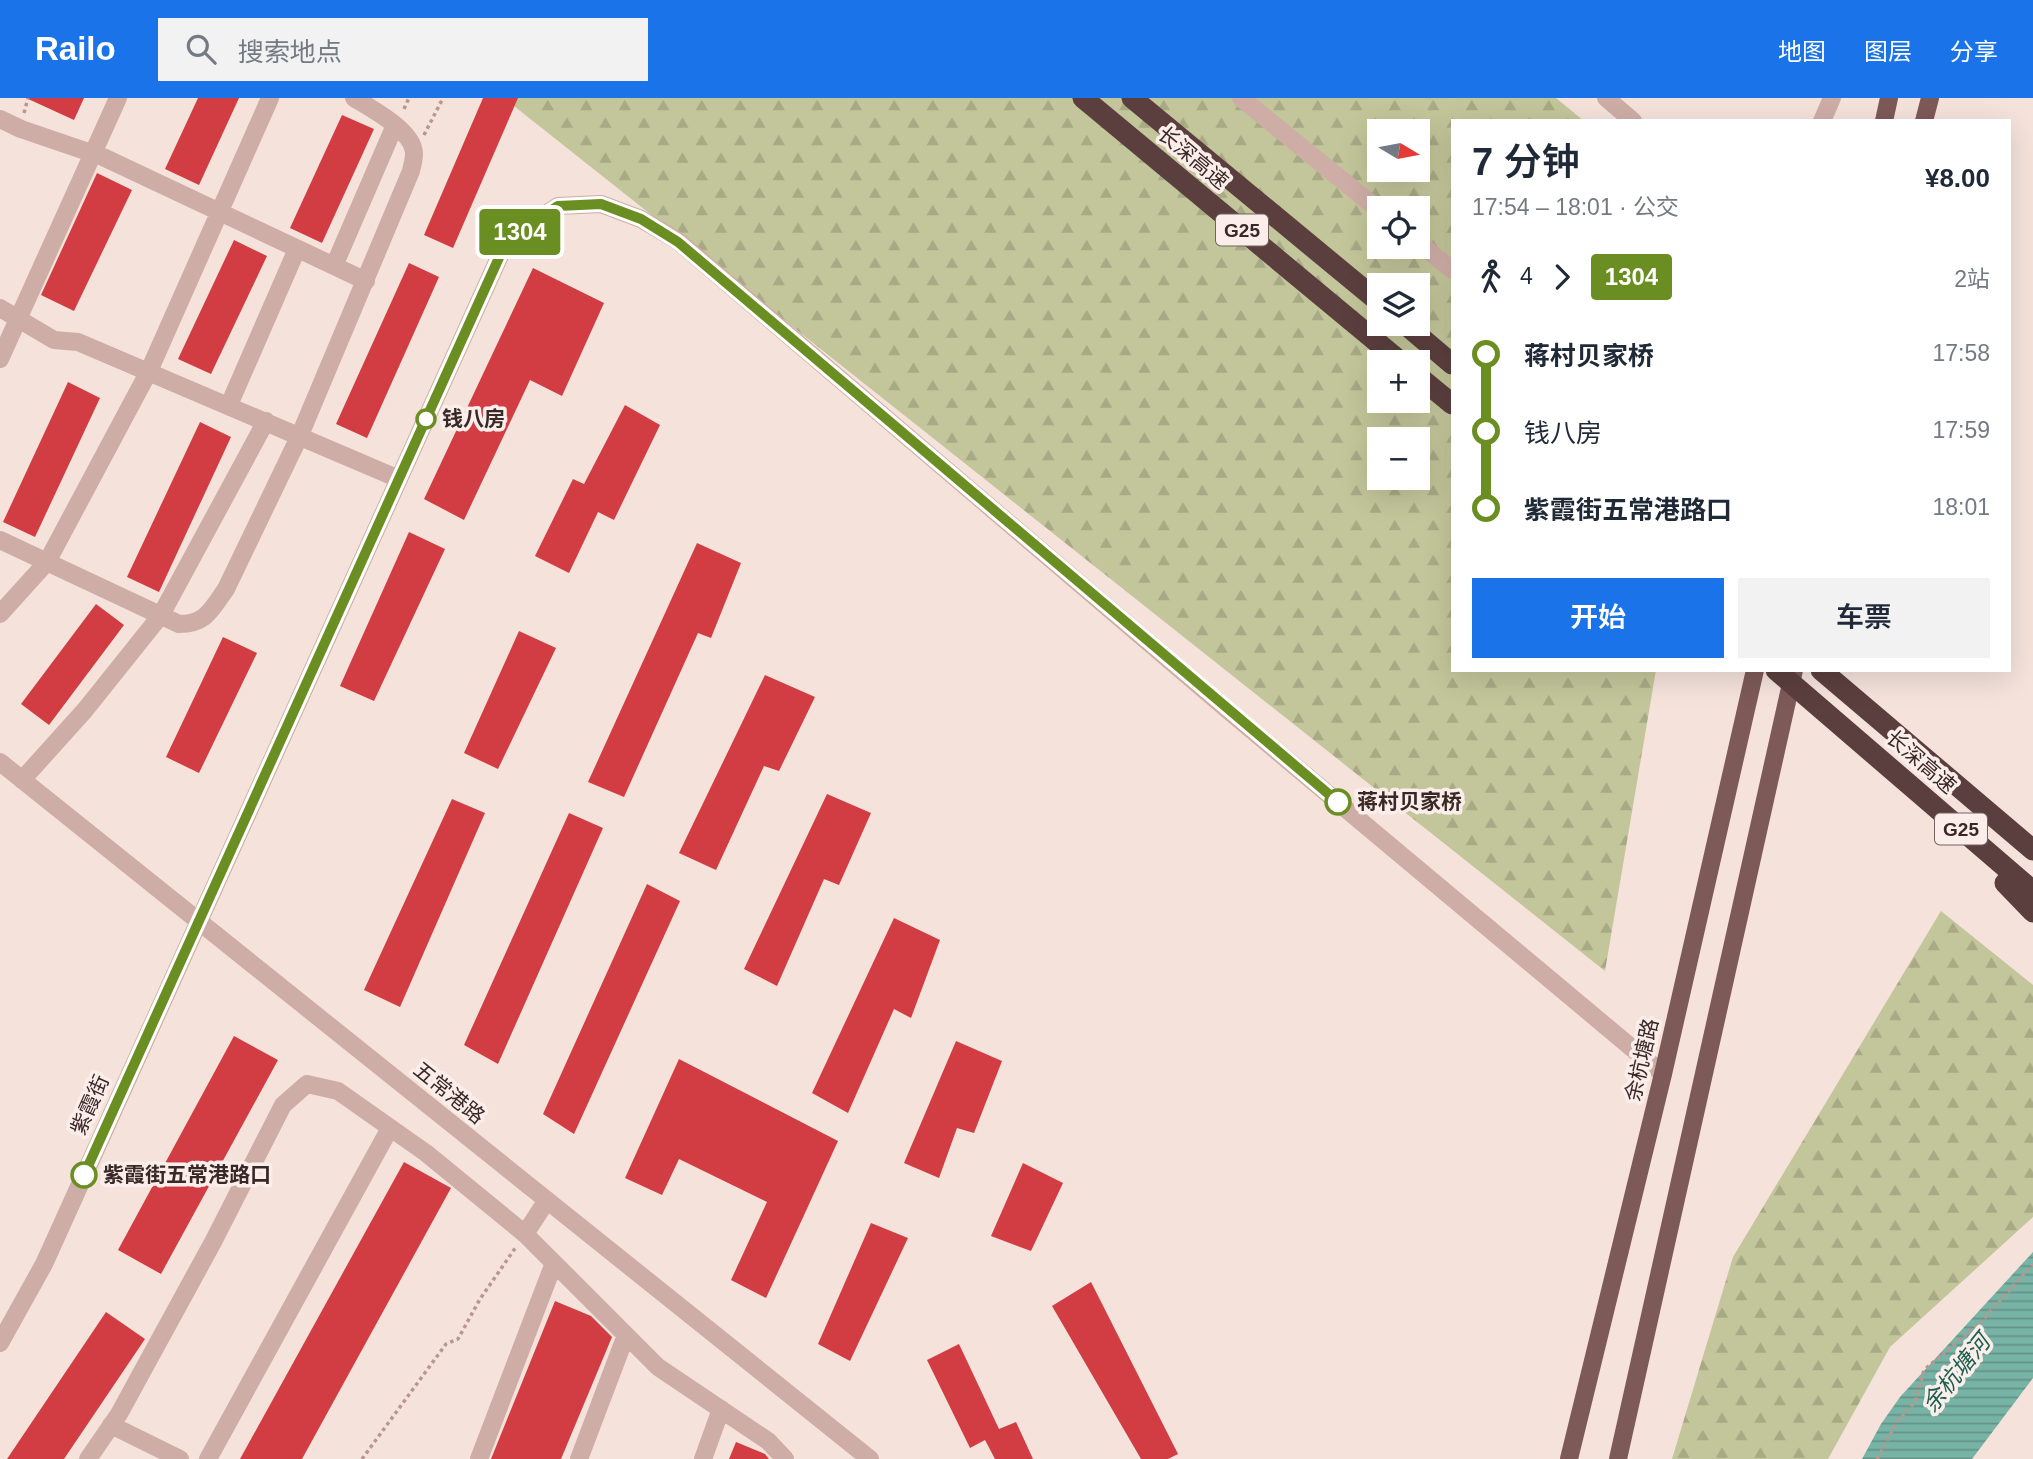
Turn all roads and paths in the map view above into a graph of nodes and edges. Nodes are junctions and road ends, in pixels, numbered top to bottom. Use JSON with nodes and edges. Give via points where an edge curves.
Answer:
{"nodes":[{"id":1,"x":118,"y":98,"type":"edge"},
{"id":2,"x":270,"y":98,"type":"edge"},
{"id":3,"x":354,"y":98,"type":"edge"},
{"id":4,"x":443,"y":98,"type":"edge"},
{"id":5,"x":1083,"y":98,"type":"edge"},
{"id":6,"x":1132,"y":98,"type":"edge"},
{"id":7,"x":1241,"y":98,"type":"edge"},
{"id":8,"x":1606,"y":98,"type":"edge"},
{"id":9,"x":1832,"y":98,"type":"edge"},
{"id":10,"x":1888,"y":98,"type":"edge"},
{"id":11,"x":1930,"y":98,"type":"edge"},
{"id":12,"x":0,"y":119,"type":"edge"},
{"id":13,"x":1631,"y":119,"type":"edge"},
{"id":14,"x":1823,"y":119,"type":"edge"},
{"id":15,"x":1884,"y":119,"type":"edge"},
{"id":16,"x":1925,"y":119,"type":"edge"},
{"id":17,"x":395,"y":125,"type":"junction"},
{"id":18,"x":414,"y":152,"type":"junction"},
{"id":19,"x":93,"y":153,"type":"junction"},
{"id":20,"x":1367,"y":200,"type":"edge"},
{"id":21,"x":219,"y":213,"type":"junction"},
{"id":22,"x":297,"y":249,"type":"junction"},
{"id":23,"x":1430,"y":252,"type":"edge"},
{"id":24,"x":334,"y":266,"type":"junction"},
{"id":25,"x":1451,"y":269,"type":"edge"},
{"id":26,"x":366,"y":281,"type":"junction"},
{"id":27,"x":1367,"y":293,"type":"edge"},
{"id":28,"x":0,"y":308,"type":"edge"},
{"id":29,"x":19,"y":319,"type":"junction"},
{"id":30,"x":1419,"y":336,"type":"edge"},
{"id":31,"x":1387,"y":350,"type":"edge"},
{"id":32,"x":0,"y":359,"type":"edge"},
{"id":33,"x":1451,"y":363,"type":"edge"},
{"id":34,"x":149,"y":371,"type":"junction"},
{"id":35,"x":1430,"y":386,"type":"edge"},
{"id":36,"x":1451,"y":403,"type":"edge"},
{"id":37,"x":229,"y":405,"type":"junction"},
{"id":38,"x":266,"y":421,"type":"junction"},
{"id":39,"x":300,"y":435,"type":"junction"},
{"id":40,"x":399,"y":479,"type":"junction"},
{"id":41,"x":0,"y":540,"type":"edge"},
{"id":42,"x":47,"y":562,"type":"junction"},
{"id":43,"x":0,"y":614,"type":"edge"},
{"id":44,"x":161,"y":615,"type":"junction"},
{"id":45,"x":1755,"y":672,"type":"edge"},
{"id":46,"x":1778,"y":672,"type":"edge"},
{"id":47,"x":1794,"y":672,"type":"edge"},
{"id":48,"x":1823,"y":672,"type":"edge"},
{"id":49,"x":0,"y":762,"type":"edge"},
{"id":50,"x":1947,"y":776,"type":"junction"},
{"id":51,"x":22,"y":780,"type":"junction"},
{"id":52,"x":1922,"y":795,"type":"junction"},
{"id":53,"x":2033,"y":840,"type":"edge"},
{"id":54,"x":2033,"y":850,"type":"edge"},
{"id":55,"x":2033,"y":891,"type":"edge"},
{"id":56,"x":2033,"y":912,"type":"edge"},
{"id":57,"x":198,"y":920,"type":"junction"},
{"id":58,"x":1663,"y":1074,"type":"junction"},
{"id":59,"x":390,"y":1128,"type":"junction"},
{"id":60,"x":547,"y":1200,"type":"junction"},
{"id":61,"x":525,"y":1234,"type":"junction"},
{"id":62,"x":554,"y":1263,"type":"junction"},
{"id":63,"x":2033,"y":1264,"type":"edge"},
{"id":64,"x":626,"y":1335,"type":"junction"},
{"id":65,"x":0,"y":1343,"type":"edge"},
{"id":66,"x":721,"y":1409,"type":"junction"},
{"id":67,"x":111,"y":1425,"type":"junction"},
{"id":68,"x":861,"y":1456,"type":"edge"},
{"id":69,"x":88,"y":1459,"type":"edge"},
{"id":70,"x":180,"y":1459,"type":"edge"},
{"id":71,"x":208,"y":1459,"type":"edge"},
{"id":72,"x":362,"y":1459,"type":"edge"},
{"id":73,"x":479,"y":1459,"type":"edge"},
{"id":74,"x":579,"y":1459,"type":"edge"},
{"id":75,"x":703,"y":1459,"type":"edge"},
{"id":76,"x":785,"y":1459,"type":"edge"},
{"id":77,"x":1569,"y":1459,"type":"edge"},
{"id":78,"x":1618,"y":1459,"type":"edge"},
{"id":79,"x":1877,"y":1459,"type":"edge"}],
"edges":[{"from":1,"to":19,"type":"street"},
{"from":2,"to":21,"type":"street"},
{"from":3,"to":17,"type":"street"},
{"from":4,"to":18,"type":"path"},
{"from":5,"to":31,"type":"highway","name":"长深高速","number":"G25"},
{"from":6,"to":27,"type":"highway","name":"长深高速","number":"G25"},
{"from":7,"to":20,"type":"street"},
{"from":8,"to":13,"type":"street"},
{"from":9,"to":14,"type":"street"},
{"from":10,"to":15,"type":"main road"},
{"from":11,"to":16,"type":"main road"},
{"from":12,"to":19,"type":"street"},
{"from":17,"to":18,"type":"street"},
{"from":17,"to":24,"type":"street"},
{"from":18,"to":26,"type":"street","via":[[402,196]]},
{"from":19,"to":21,"type":"street"},
{"from":19,"to":29,"type":"street"},
{"from":21,"to":22,"type":"street"},
{"from":21,"to":34,"type":"street"},
{"from":22,"to":24,"type":"street"},
{"from":22,"to":37,"type":"street"},
{"from":23,"to":25,"type":"street"},
{"from":24,"to":26,"type":"street"},
{"from":26,"to":39,"type":"street"},
{"from":28,"to":29,"type":"street"},
{"from":29,"to":32,"type":"street"},
{"from":29,"to":34,"type":"street","via":[[54,340],[78,342]]},
{"from":30,"to":33,"type":"highway"},
{"from":34,"to":37,"type":"street"},
{"from":34,"to":42,"type":"street"},
{"from":35,"to":36,"type":"highway"},
{"from":37,"to":38,"type":"street"},
{"from":38,"to":39,"type":"street"},
{"from":38,"to":44,"type":"street"},
{"from":39,"to":40,"type":"street"},
{"from":39,"to":44,"type":"street","via":[[211,612],[195,624],[178,624]]},
{"from":40,"to":57,"type":"street","name":"紫霞街"},
{"from":40,"to":58,"type":"street","name":"紫霞街","via":[[507,240],[558,206],[601,204],[641,219],[678,242]]},
{"from":41,"to":42,"type":"street"},
{"from":42,"to":43,"type":"street"},
{"from":42,"to":44,"type":"street"},
{"from":44,"to":51,"type":"street"},
{"from":45,"to":58,"type":"main road","name":"余杭塘路"},
{"from":46,"to":52,"type":"highway","name":"长深高速","number":"G25"},
{"from":47,"to":78,"type":"main road"},
{"from":48,"to":50,"type":"highway","name":"长深高速","number":"G25"},
{"from":49,"to":51,"type":"street","name":"五常港路"},
{"from":50,"to":53,"type":"highway"},
{"from":50,"to":54,"type":"highway","name":"长深高速","number":"G25"},
{"from":51,"to":57,"type":"street","name":"五常港路"},
{"from":52,"to":55,"type":"highway","name":"长深高速","number":"G25"},
{"from":52,"to":56,"type":"highway"},
{"from":57,"to":60,"type":"street","name":"五常港路"},
{"from":57,"to":65,"type":"street","name":"紫霞街","via":[[44,1265]]},
{"from":58,"to":77,"type":"main road","name":"余杭塘路"},
{"from":59,"to":61,"type":"street"},
{"from":59,"to":67,"type":"street","via":[[338,1091],[307,1084],[284,1105]]},
{"from":59,"to":71,"type":"street"},
{"from":60,"to":61,"type":"street"},
{"from":60,"to":68,"type":"street","name":"五常港路"},
{"from":61,"to":62,"type":"street"},
{"from":61,"to":72,"type":"path","via":[[458,1339],[446,1344]]},
{"from":62,"to":64,"type":"street"},
{"from":62,"to":73,"type":"street"},
{"from":63,"to":79,"type":"path","via":[[1980,1323],[1924,1370],[1915,1402],[1897,1422]]},
{"from":64,"to":66,"type":"street","via":[[658,1367]]},
{"from":64,"to":74,"type":"street"},
{"from":66,"to":75,"type":"street"},
{"from":66,"to":76,"type":"street","via":[[768,1441]]},
{"from":67,"to":69,"type":"street"},
{"from":67,"to":70,"type":"street"}]}
